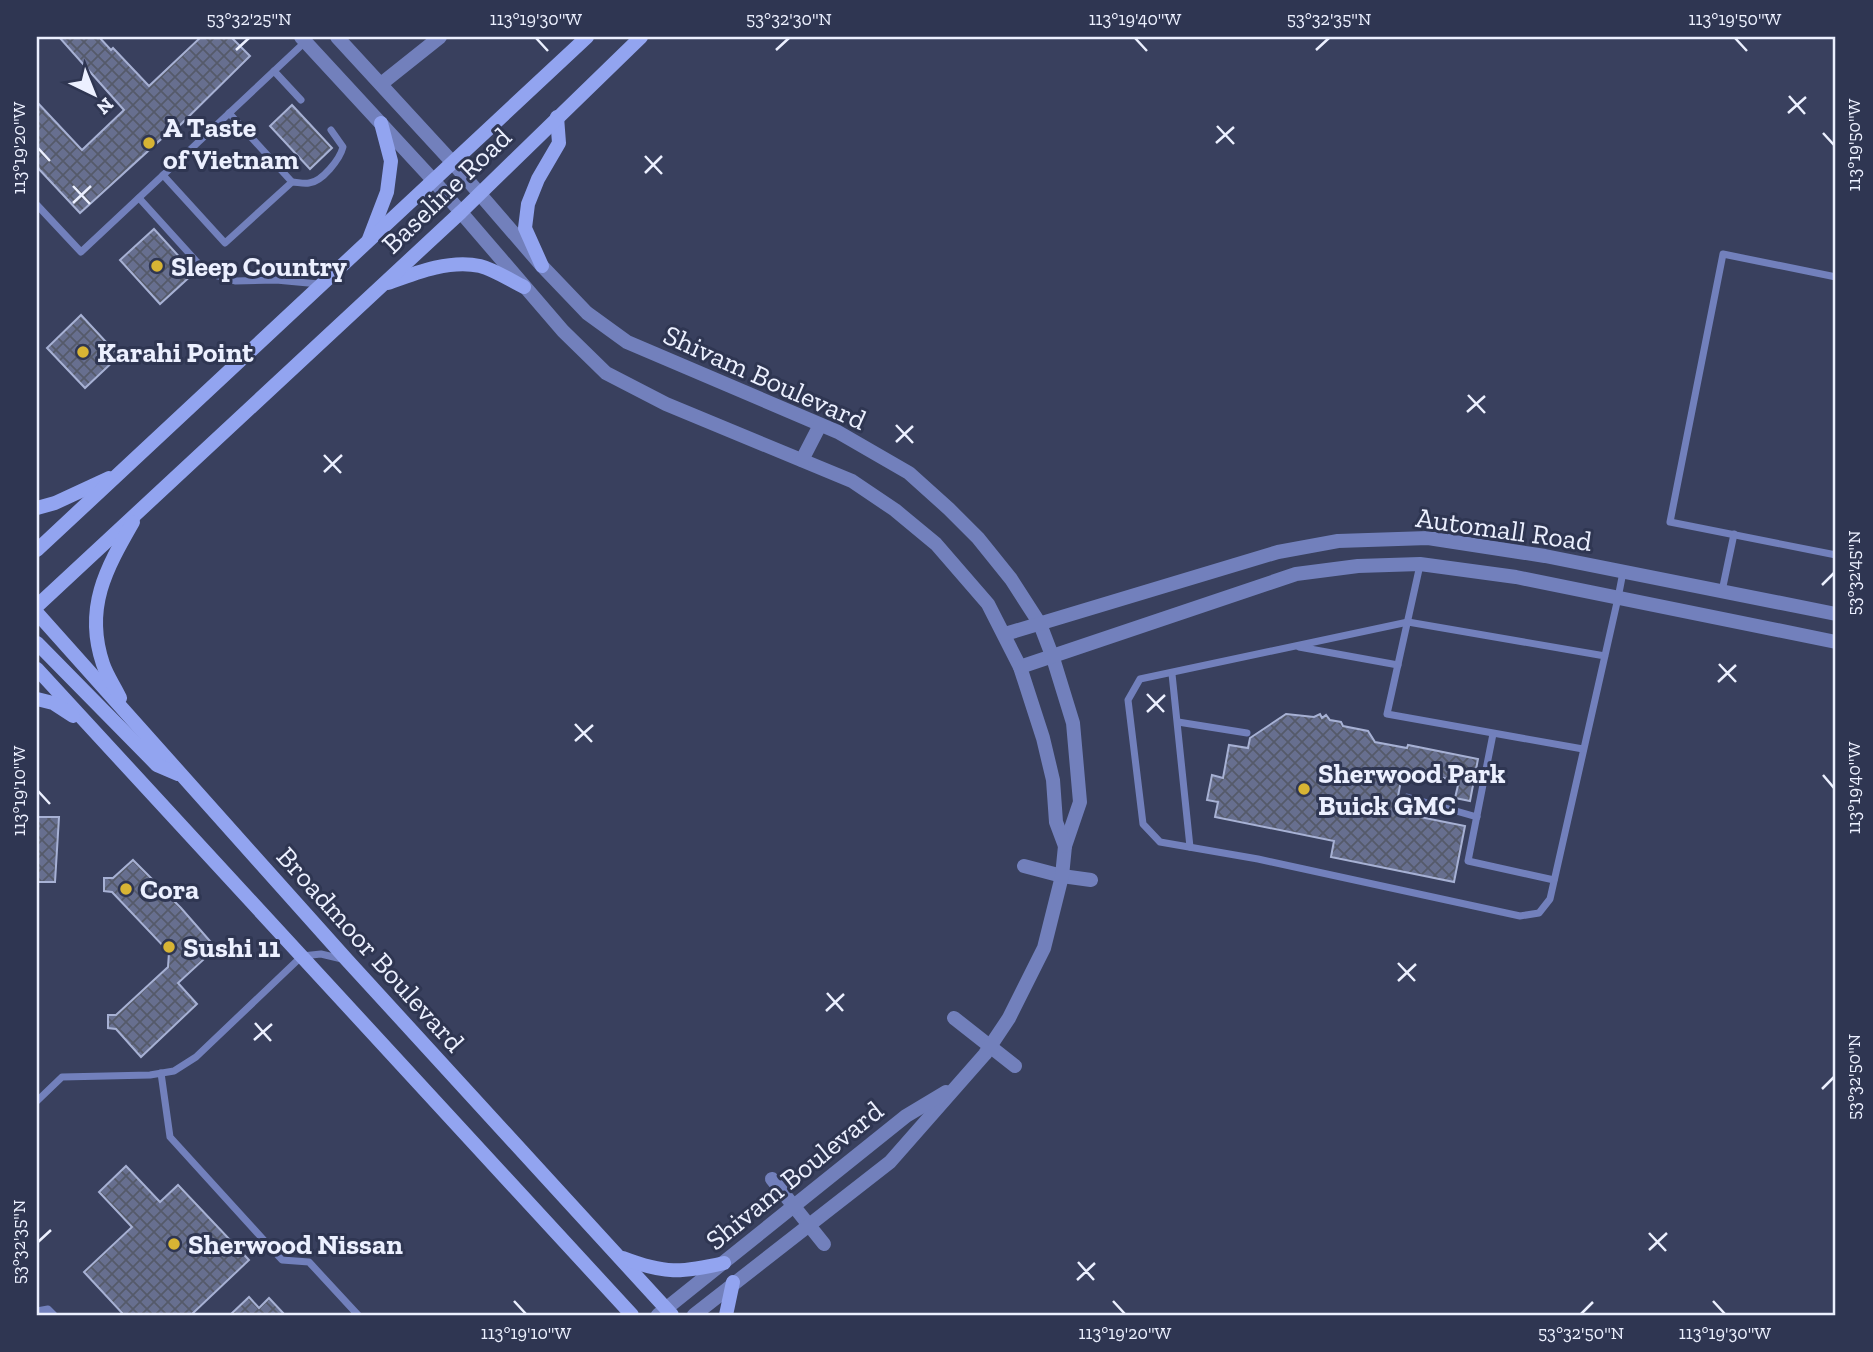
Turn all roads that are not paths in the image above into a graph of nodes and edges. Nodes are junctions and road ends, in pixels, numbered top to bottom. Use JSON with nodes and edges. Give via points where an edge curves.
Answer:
{"nodes":[{"id":1,"x":337,"y":37,"type":"edge"},
{"id":2,"x":440,"y":37,"type":"edge"},
{"id":3,"x":587,"y":37,"type":"edge"},
{"id":4,"x":641,"y":37,"type":"edge"},
{"id":5,"x":303,"y":39,"type":"edge"},
{"id":6,"x":274,"y":71,"type":"junction"},
{"id":7,"x":381,"y":84,"type":"junction"},
{"id":8,"x":301,"y":100,"type":"dead end"},
{"id":9,"x":229,"y":113,"type":"junction"},
{"id":10,"x":557,"y":117,"type":"junction"},
{"id":11,"x":381,"y":123,"type":"junction"},
{"id":12,"x":331,"y":130,"type":"dead end"},
{"id":13,"x":453,"y":163,"type":"junction"},
{"id":14,"x":163,"y":175,"type":"junction"},
{"id":15,"x":434,"y":181,"type":"junction"},
{"id":16,"x":292,"y":182,"type":"junction"},
{"id":17,"x":480,"y":193,"type":"junction"},
{"id":18,"x":139,"y":198,"type":"junction"},
{"id":19,"x":37,"y":205,"type":"edge"},
{"id":20,"x":461,"y":212,"type":"junction"},
{"id":21,"x":368,"y":243,"type":"junction"},
{"id":22,"x":542,"y":266,"type":"junction"},
{"id":23,"x":1836,"y":277,"type":"edge"},
{"id":24,"x":323,"y":285,"type":"junction"},
{"id":25,"x":380,"y":285,"type":"junction"},
{"id":26,"x":524,"y":287,"type":"junction"},
{"id":27,"x":820,"y":425,"type":"junction"},
{"id":28,"x":802,"y":460,"type":"junction"},
{"id":29,"x":120,"y":473,"type":"junction"},
{"id":30,"x":37,"y":508,"type":"edge"},
{"id":31,"x":140,"y":510,"type":"junction"},
{"id":32,"x":1734,"y":534,"type":"junction"},
{"id":33,"x":37,"y":550,"type":"edge"},
{"id":34,"x":1836,"y":555,"type":"edge"},
{"id":35,"x":1420,"y":564,"type":"junction"},
{"id":36,"x":1623,"y":571,"type":"junction"},
{"id":37,"x":1722,"y":591,"type":"junction"},
{"id":38,"x":1618,"y":598,"type":"junction"},
{"id":39,"x":37,"y":606,"type":"edge"},
{"id":40,"x":37,"y":613,"type":"edge"},
{"id":41,"x":1836,"y":614,"type":"edge"},
{"id":42,"x":1408,"y":622,"type":"junction"},
{"id":43,"x":1040,"y":624,"type":"junction"},
{"id":44,"x":1005,"y":634,"type":"junction"},
{"id":45,"x":1836,"y":642,"type":"edge"},
{"id":46,"x":37,"y":643,"type":"edge"},
{"id":47,"x":1293,"y":646,"type":"junction"},
{"id":48,"x":1605,"y":656,"type":"junction"},
{"id":49,"x":1053,"y":658,"type":"junction"},
{"id":50,"x":1398,"y":665,"type":"junction"},
{"id":51,"x":1020,"y":667,"type":"junction"},
{"id":52,"x":37,"y":668,"type":"edge"},
{"id":53,"x":1172,"y":674,"type":"junction"},
{"id":54,"x":37,"y":699,"type":"edge"},
{"id":55,"x":131,"y":718,"type":"junction"},
{"id":56,"x":1178,"y":722,"type":"junction"},
{"id":57,"x":91,"y":728,"type":"junction"},
{"id":58,"x":1247,"y":733,"type":"dead end"},
{"id":59,"x":1493,"y":734,"type":"junction"},
{"id":60,"x":1583,"y":749,"type":"junction"},
{"id":61,"x":183,"y":776,"type":"junction"},
{"id":62,"x":1407,"y":797,"type":"dead end"},
{"id":63,"x":1477,"y":817,"type":"junction"},
{"id":64,"x":1065,"y":846,"type":"junction"},
{"id":65,"x":1190,"y":847,"type":"junction"},
{"id":66,"x":1024,"y":866,"type":"dead end"},
{"id":67,"x":1062,"y":876,"type":"junction"},
{"id":68,"x":1091,"y":880,"type":"dead end"},
{"id":69,"x":1554,"y":880,"type":"junction"},
{"id":70,"x":302,"y":956,"type":"junction"},
{"id":71,"x":346,"y":960,"type":"junction"},
{"id":72,"x":954,"y":1018,"type":"dead end"},
{"id":73,"x":990,"y":1047,"type":"junction"},
{"id":74,"x":1016,"y":1066,"type":"dead end"},
{"id":75,"x":161,"y":1073,"type":"junction"},
{"id":76,"x":957,"y":1086,"type":"junction"},
{"id":77,"x":37,"y":1101,"type":"edge"},
{"id":78,"x":772,"y":1179,"type":"dead end"},
{"id":79,"x":796,"y":1206,"type":"junction"},
{"id":80,"x":810,"y":1225,"type":"junction"},
{"id":81,"x":824,"y":1244,"type":"dead end"},
{"id":82,"x":620,"y":1257,"type":"junction"},
{"id":83,"x":724,"y":1263,"type":"junction"},
{"id":84,"x":733,"y":1282,"type":"junction"},
{"id":85,"x":37,"y":1311,"type":"edge"},
{"id":86,"x":666,"y":1313,"type":"edge"},
{"id":87,"x":54,"y":1315,"type":"edge"},
{"id":88,"x":358,"y":1315,"type":"edge"},
{"id":89,"x":632,"y":1315,"type":"edge"},
{"id":90,"x":694,"y":1315,"type":"edge"},
{"id":91,"x":726,"y":1315,"type":"edge"}],
"edges":[{"from":1,"to":7,"type":"street","name":"Shivam Boulevard"},
{"from":2,"to":7,"type":"street"},
{"from":3,"to":13,"type":"main road","name":"Baseline Road"},
{"from":4,"to":10,"type":"main road","name":"Baseline Road"},
{"from":5,"to":6,"type":"lane"},
{"from":5,"to":11,"type":"street","name":"Shivam Boulevard"},
{"from":6,"to":8,"type":"lane"},
{"from":6,"to":9,"type":"lane"},
{"from":7,"to":13,"type":"street","name":"Shivam Boulevard"},
{"from":9,"to":14,"type":"lane"},
{"from":9,"to":16,"type":"lane"},
{"from":10,"to":17,"type":"main road","name":"Baseline Road"},
{"from":10,"to":22,"type":"main road","via":[[559,143],[528,204],[526,228]]},
{"from":11,"to":15,"type":"street","name":"Shivam Boulevard"},
{"from":11,"to":21,"type":"main road","via":[[391,161],[387,192]]},
{"from":12,"to":16,"type":"lane","via":[[343,147],[341,157],[316,181]]},
{"from":13,"to":15,"type":"main road","name":"Baseline Road"},
{"from":13,"to":17,"type":"street","name":"Shivam Boulevard"},
{"from":14,"to":16,"type":"lane","via":[[225,243]]},
{"from":14,"to":18,"type":"lane"},
{"from":15,"to":20,"type":"street","name":"Shivam Boulevard"},
{"from":15,"to":21,"type":"main road","name":"Baseline Road"},
{"from":17,"to":20,"type":"main road","name":"Baseline Road"},
{"from":17,"to":22,"type":"street","name":"Shivam Boulevard"},
{"from":18,"to":19,"type":"lane","via":[[81,252]]},
{"from":18,"to":24,"type":"lane","via":[[214,275],[235,281]]},
{"from":20,"to":25,"type":"main road","name":"Baseline Road"},
{"from":20,"to":26,"type":"street","name":"Shivam Boulevard"},
{"from":21,"to":24,"type":"main road","name":"Baseline Road"},
{"from":22,"to":27,"type":"street","name":"Shivam Boulevard","via":[[587,313],[627,342]]},
{"from":23,"to":32,"type":"lane","via":[[1723,254],[1670,522]]},
{"from":24,"to":29,"type":"main road","name":"Baseline Road"},
{"from":25,"to":26,"type":"main road","via":[[424,270],[477,265]]},
{"from":25,"to":31,"type":"main road","name":"Baseline Road"},
{"from":26,"to":28,"type":"street","name":"Shivam Boulevard","via":[[606,373],[666,404]]},
{"from":27,"to":28,"type":"street"},
{"from":27,"to":43,"type":"street","name":"Shivam Boulevard","via":[[909,473],[949,509],[995,559]]},
{"from":28,"to":44,"type":"street","name":"Shivam Boulevard","via":[[852,481],[936,544],[988,604]]},
{"from":29,"to":30,"type":"main road"},
{"from":29,"to":33,"type":"main road","name":"Baseline Road"},
{"from":31,"to":39,"type":"main road","name":"Baseline Road"},
{"from":31,"to":55,"type":"main road","via":[[107,567],[95,618],[103,665]]},
{"from":32,"to":34,"type":"lane"},
{"from":32,"to":37,"type":"lane"},
{"from":35,"to":38,"type":"street","name":"Automall Road"},
{"from":35,"to":42,"type":"lane"},
{"from":35,"to":49,"type":"street","name":"Automall Road","via":[[1296,574]]},
{"from":36,"to":37,"type":"street","name":"Automall Road"},
{"from":36,"to":38,"type":"lane"},
{"from":36,"to":43,"type":"street","name":"Automall Road","via":[[1428,538],[1338,541],[1278,552]]},
{"from":37,"to":41,"type":"street","name":"Automall Road"},
{"from":38,"to":45,"type":"street","name":"Automall Road"},
{"from":38,"to":48,"type":"lane"},
{"from":40,"to":55,"type":"main road","name":"Broadmoor Boulevard"},
{"from":42,"to":47,"type":"lane"},
{"from":42,"to":48,"type":"lane"},
{"from":42,"to":50,"type":"lane"},
{"from":43,"to":44,"type":"street","name":"Automall Road"},
{"from":43,"to":49,"type":"street","name":"Shivam Boulevard"},
{"from":44,"to":51,"type":"street","name":"Shivam Boulevard"},
{"from":46,"to":61,"type":"main road","via":[[156,765]]},
{"from":47,"to":50,"type":"lane"},
{"from":47,"to":53,"type":"lane"},
{"from":48,"to":60,"type":"lane"},
{"from":49,"to":51,"type":"street","name":"Automall Road"},
{"from":49,"to":64,"type":"street","name":"Shivam Boulevard","via":[[1073,723],[1080,802]]},
{"from":50,"to":59,"type":"lane","via":[[1387,713]]},
{"from":51,"to":64,"type":"street","name":"Shivam Boulevard","via":[[1043,738],[1056,822]]},
{"from":52,"to":57,"type":"main road","name":"Broadmoor Boulevard"},
{"from":53,"to":56,"type":"lane"},
{"from":53,"to":65,"type":"lane","via":[[1140,679],[1128,700],[1143,824],[1160,842]]},
{"from":54,"to":57,"type":"main road","via":[[53,703]]},
{"from":55,"to":61,"type":"main road","name":"Broadmoor Boulevard"},
{"from":56,"to":58,"type":"lane"},
{"from":56,"to":65,"type":"lane"},
{"from":57,"to":70,"type":"main road","name":"Broadmoor Boulevard"},
{"from":59,"to":60,"type":"lane"},
{"from":59,"to":63,"type":"lane"},
{"from":60,"to":69,"type":"lane"},
{"from":61,"to":71,"type":"main road","name":"Broadmoor Boulevard"},
{"from":62,"to":63,"type":"lane"},
{"from":63,"to":69,"type":"lane","via":[[1468,861]]},
{"from":64,"to":67,"type":"street","name":"Shivam Boulevard"},
{"from":65,"to":69,"type":"lane","via":[[1520,916],[1539,914],[1550,899]]},
{"from":66,"to":67,"type":"street"},
{"from":67,"to":68,"type":"street"},
{"from":67,"to":73,"type":"street","name":"Shivam Boulevard","via":[[1044,947]]},
{"from":70,"to":71,"type":"lane","via":[[321,954]]},
{"from":70,"to":75,"type":"lane","via":[[196,1057],[174,1071]]},
{"from":70,"to":89,"type":"main road","name":"Broadmoor Boulevard"},
{"from":71,"to":82,"type":"main road","name":"Broadmoor Boulevard"},
{"from":72,"to":73,"type":"street"},
{"from":73,"to":74,"type":"street"},
{"from":73,"to":76,"type":"street","name":"Shivam Boulevard"},
{"from":75,"to":77,"type":"lane","via":[[62,1077]]},
{"from":75,"to":88,"type":"lane","via":[[170,1137],[282,1260],[309,1262]]},
{"from":76,"to":79,"type":"street","name":"Shivam Boulevard","via":[[906,1116]]},
{"from":76,"to":80,"type":"street","name":"Shivam Boulevard","via":[[890,1162]]},
{"from":78,"to":79,"type":"street"},
{"from":79,"to":80,"type":"street"},
{"from":79,"to":83,"type":"street","name":"Shivam Boulevard"},
{"from":80,"to":81,"type":"street"},
{"from":80,"to":84,"type":"street","name":"Shivam Boulevard"},
{"from":82,"to":83,"type":"main road","via":[[665,1271]]},
{"from":82,"to":86,"type":"main road","name":"Broadmoor Boulevard"},
{"from":83,"to":86,"type":"street","name":"Shivam Boulevard"},
{"from":84,"to":90,"type":"street","name":"Shivam Boulevard"},
{"from":84,"to":91,"type":"main road"},
{"from":85,"to":87,"type":"lane","via":[[48,1309]]}]}
